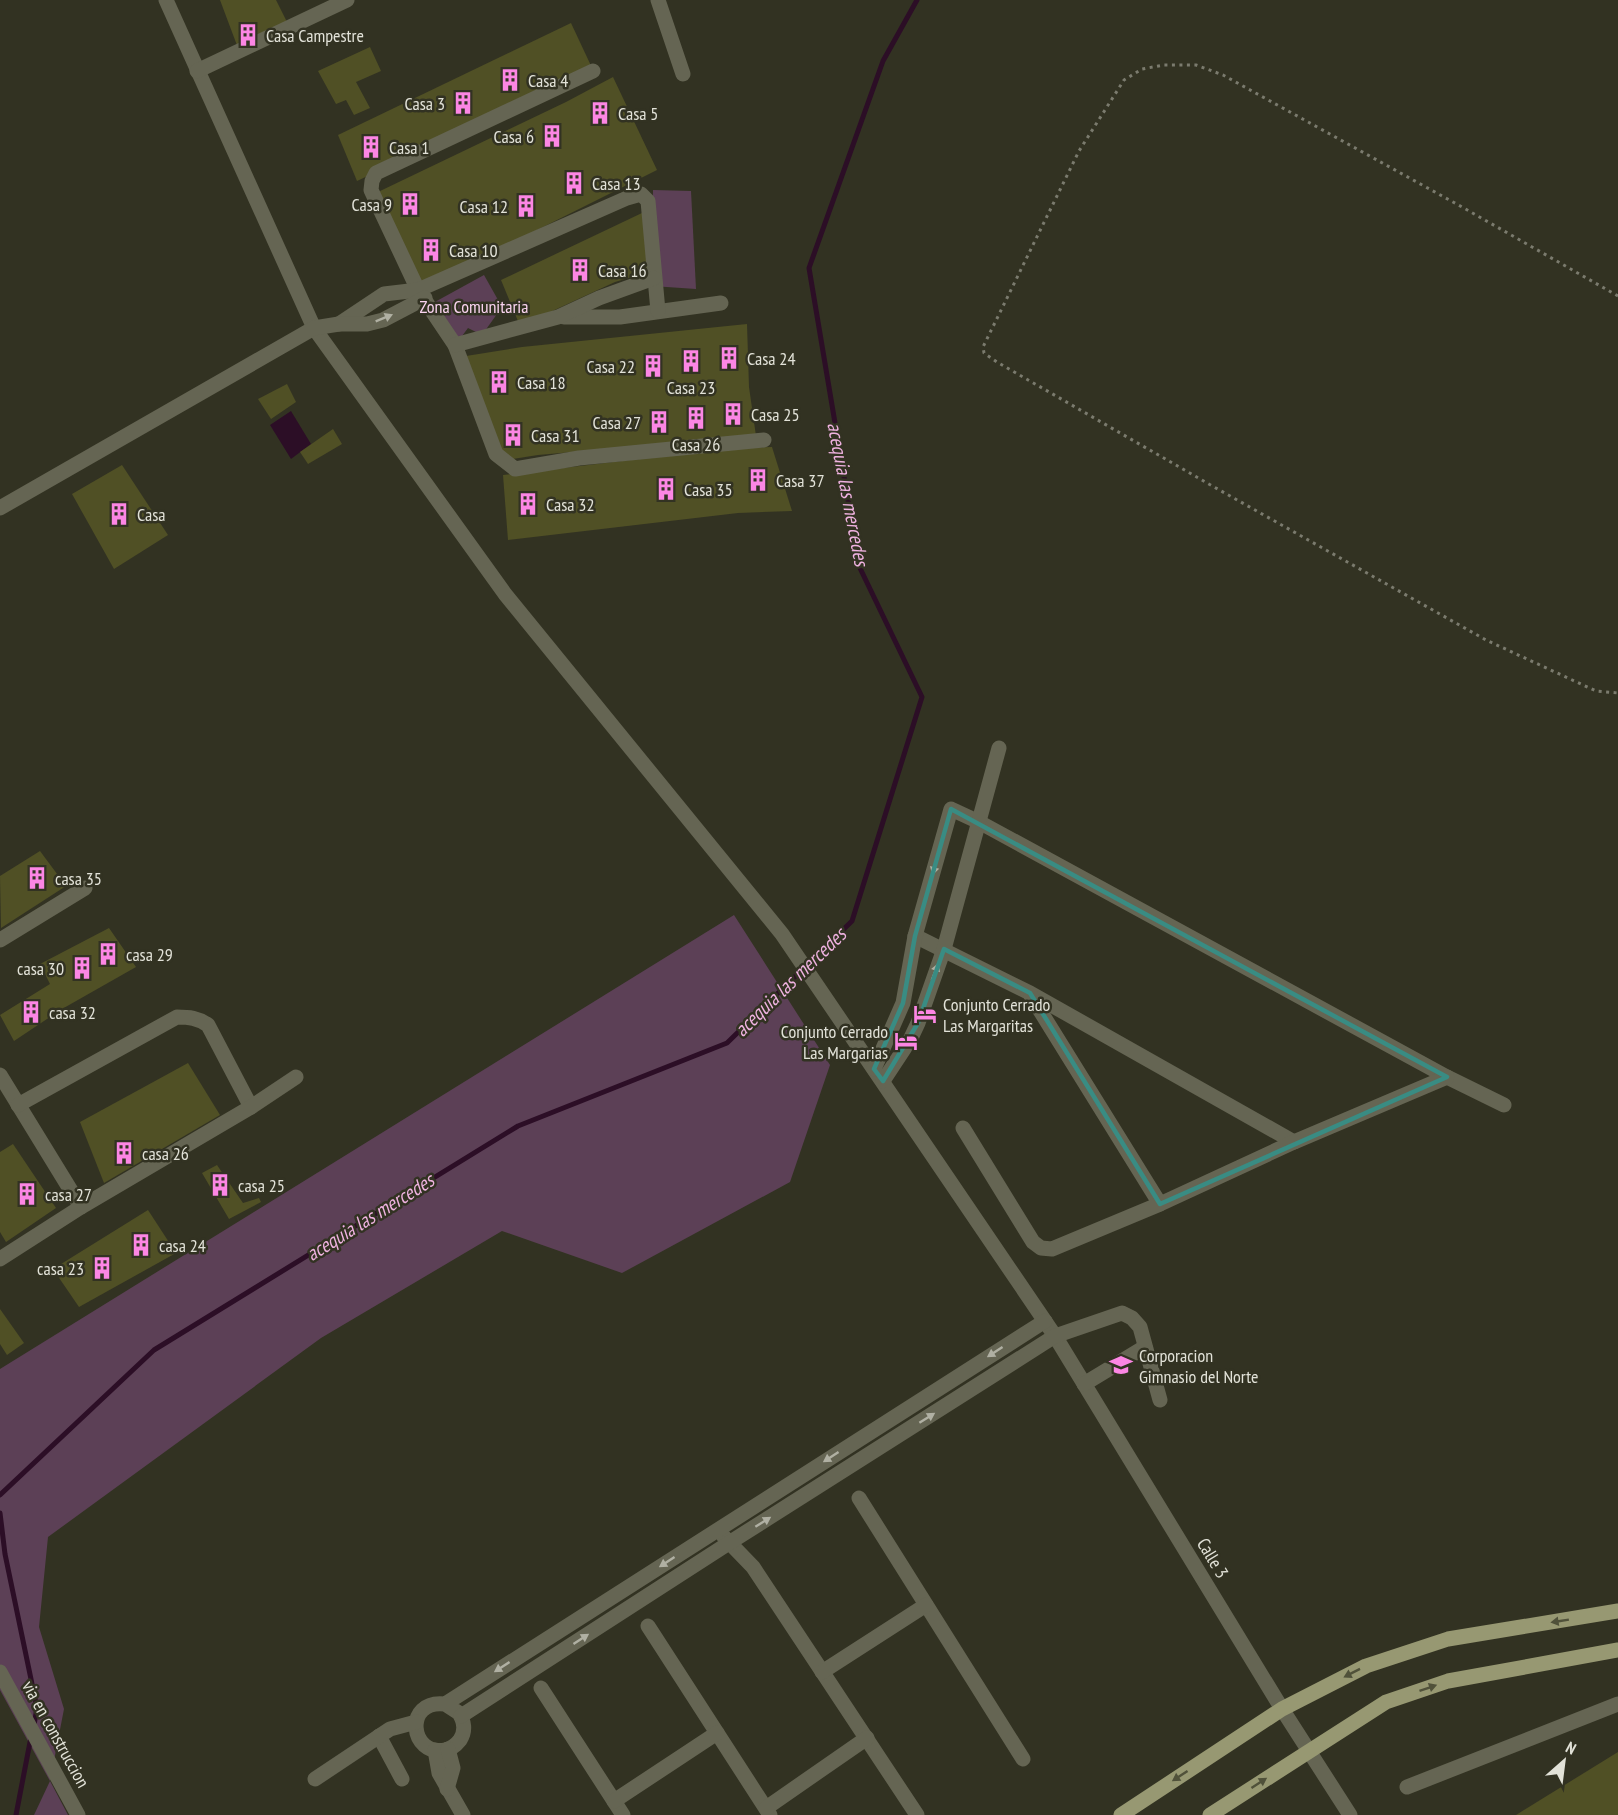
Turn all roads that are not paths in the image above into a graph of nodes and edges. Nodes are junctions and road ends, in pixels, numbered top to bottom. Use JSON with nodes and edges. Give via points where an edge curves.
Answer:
{"nodes":[{"id":1,"x":166,"y":0,"type":"edge"},
{"id":2,"x":347,"y":0,"type":"edge"},
{"id":3,"x":658,"y":0,"type":"edge"},
{"id":4,"x":197,"y":71,"type":"junction"},
{"id":5,"x":593,"y":71,"type":"dead end"},
{"id":6,"x":683,"y":74,"type":"dead end"},
{"id":7,"x":654,"y":278,"type":"junction"},
{"id":8,"x":422,"y":294,"type":"junction"},
{"id":9,"x":721,"y":303,"type":"dead end"},
{"id":10,"x":658,"y":311,"type":"junction"},
{"id":11,"x":558,"y":317,"type":"junction"},
{"id":12,"x":339,"y":324,"type":"junction"},
{"id":13,"x":314,"y":328,"type":"junction"},
{"id":14,"x":454,"y":345,"type":"junction"},
{"id":15,"x":764,"y":440,"type":"dead end"},
{"id":16,"x":0,"y":508,"type":"edge"},
{"id":17,"x":999,"y":748,"type":"dead end"},
{"id":18,"x":979,"y":822,"type":"junction"},
{"id":19,"x":86,"y":888,"type":"dead end"},
{"id":20,"x":915,"y":936,"type":"junction"},
{"id":21,"x":0,"y":940,"type":"edge"},
{"id":22,"x":944,"y":949,"type":"junction"},
{"id":23,"x":1030,"y":993,"type":"junction"},
{"id":24,"x":874,"y":1069,"type":"junction"},
{"id":25,"x":0,"y":1075,"type":"edge"},
{"id":26,"x":296,"y":1077,"type":"dead end"},
{"id":27,"x":1447,"y":1077,"type":"junction"},
{"id":28,"x":883,"y":1081,"type":"junction"},
{"id":29,"x":18,"y":1105,"type":"junction"},
{"id":30,"x":1504,"y":1105,"type":"dead end"},
{"id":31,"x":251,"y":1107,"type":"junction"},
{"id":32,"x":963,"y":1128,"type":"dead end"},
{"id":33,"x":1294,"y":1142,"type":"junction"},
{"id":34,"x":1160,"y":1204,"type":"junction"},
{"id":35,"x":81,"y":1207,"type":"junction"},
{"id":36,"x":0,"y":1259,"type":"edge"},
{"id":37,"x":1045,"y":1321,"type":"junction"},
{"id":38,"x":1055,"y":1336,"type":"junction"},
{"id":39,"x":1145,"y":1347,"type":"junction"},
{"id":40,"x":1084,"y":1384,"type":"junction"},
{"id":41,"x":1160,"y":1400,"type":"dead end"},
{"id":42,"x":859,"y":1498,"type":"dead end"},
{"id":43,"x":734,"y":1520,"type":"junction"},
{"id":44,"x":719,"y":1529,"type":"junction"},
{"id":45,"x":743,"y":1534,"type":"junction"},
{"id":46,"x":729,"y":1543,"type":"junction"},
{"id":47,"x":753,"y":1566,"type":"junction"},
{"id":48,"x":926,"y":1605,"type":"junction"},
{"id":49,"x":1618,"y":1611,"type":"edge"},
{"id":50,"x":648,"y":1626,"type":"dead end"},
{"id":51,"x":1618,"y":1650,"type":"edge"},
{"id":52,"x":0,"y":1672,"type":"edge"},
{"id":53,"x":822,"y":1672,"type":"junction"},
{"id":54,"x":541,"y":1688,"type":"dead end"},
{"id":55,"x":445,"y":1704,"type":"junction"},
{"id":56,"x":1618,"y":1704,"type":"edge"},
{"id":57,"x":1282,"y":1709,"type":"junction"},
{"id":58,"x":461,"y":1716,"type":"junction"},
{"id":59,"x":416,"y":1722,"type":"junction"},
{"id":60,"x":717,"y":1733,"type":"junction"},
{"id":61,"x":379,"y":1736,"type":"junction"},
{"id":62,"x":867,"y":1738,"type":"junction"},
{"id":63,"x":441,"y":1750,"type":"junction"},
{"id":64,"x":1309,"y":1750,"type":"junction"},
{"id":65,"x":1023,"y":1759,"type":"dead end"},
{"id":66,"x":315,"y":1779,"type":"dead end"},
{"id":67,"x":402,"y":1779,"type":"dead end"},
{"id":68,"x":1407,"y":1787,"type":"dead end"},
{"id":69,"x":614,"y":1801,"type":"junction"},
{"id":70,"x":768,"y":1811,"type":"edge"},
{"id":71,"x":78,"y":1815,"type":"edge"},
{"id":72,"x":463,"y":1815,"type":"edge"},
{"id":73,"x":623,"y":1815,"type":"edge"},
{"id":74,"x":917,"y":1815,"type":"edge"},
{"id":75,"x":1121,"y":1815,"type":"edge"},
{"id":76,"x":1210,"y":1815,"type":"edge"},
{"id":77,"x":1350,"y":1815,"type":"edge"}],
"edges":[{"from":1,"to":4,"type":"street","name":"Calle 3"},
{"from":2,"to":4,"type":"street"},
{"from":3,"to":6,"type":"street"},
{"from":4,"to":13,"type":"street","name":"Calle 3"},
{"from":5,"to":8,"type":"street","via":[[376,172],[371,190]]},
{"from":7,"to":8,"type":"street","via":[[648,201],[641,194]]},
{"from":7,"to":10,"type":"street"},
{"from":7,"to":11,"type":"street"},
{"from":12,"to":8,"type":"street","one_way":true,"via":[[383,320]]},
{"from":8,"to":12,"type":"street","via":[[384,294]]},
{"from":8,"to":14,"type":"street"},
{"from":9,"to":10,"type":"street"},
{"from":10,"to":11,"type":"street","via":[[620,317]]},
{"from":11,"to":14,"type":"street"},
{"from":12,"to":13,"type":"street"},
{"from":13,"to":16,"type":"street"},
{"from":13,"to":24,"type":"street","name":"Calle 3","via":[[505,594],[782,934]]},
{"from":14,"to":15,"type":"street","via":[[496,454],[515,469],[579,458]]},
{"from":17,"to":18,"type":"street"},
{"from":18,"to":20,"type":"street","one_way":true,"via":[[951,809]]},
{"from":18,"to":22,"type":"street"},
{"from":18,"to":27,"type":"street"},
{"from":19,"to":21,"type":"street"},
{"from":20,"to":22,"type":"street"},
{"from":20,"to":24,"type":"street","via":[[903,1003]]},
{"from":22,"to":23,"type":"street"},
{"from":28,"to":22,"type":"street","one_way":true,"via":[[918,1023]]},
{"from":23,"to":33,"type":"street"},
{"from":23,"to":34,"type":"street"},
{"from":24,"to":28,"type":"street","name":"Calle 3"},
{"from":25,"to":29,"type":"street"},
{"from":26,"to":31,"type":"street"},
{"from":27,"to":30,"type":"street"},
{"from":27,"to":33,"type":"street"},
{"from":28,"to":37,"type":"street","name":"Calle 3"},
{"from":29,"to":31,"type":"street","via":[[177,1017],[190,1017],[208,1025]]},
{"from":29,"to":35,"type":"street"},
{"from":31,"to":35,"type":"street"},
{"from":32,"to":34,"type":"street","via":[[1033,1242],[1041,1248],[1052,1249]]},
{"from":33,"to":34,"type":"street"},
{"from":35,"to":36,"type":"street"},
{"from":37,"to":38,"type":"street","name":"Calle 3"},
{"from":37,"to":43,"type":"street","one_way":true},
{"from":38,"to":39,"type":"street","via":[[1122,1313],[1140,1327]]},
{"from":38,"to":40,"type":"street","name":"Calle 3"},
{"from":45,"to":38,"type":"street","one_way":true},
{"from":39,"to":40,"type":"street"},
{"from":39,"to":41,"type":"street"},
{"from":40,"to":57,"type":"street","name":"Calle 3"},
{"from":42,"to":48,"type":"street"},
{"from":43,"to":44,"type":"street"},
{"from":43,"to":45,"type":"street"},
{"from":44,"to":46,"type":"street"},
{"from":44,"to":55,"type":"street","one_way":true},
{"from":45,"to":46,"type":"street"},
{"from":45,"to":47,"type":"street"},
{"from":46,"to":47,"type":"street"},
{"from":58,"to":46,"type":"street","one_way":true},
{"from":47,"to":53,"type":"street"},
{"from":48,"to":53,"type":"street"},
{"from":48,"to":65,"type":"street"},
{"from":49,"to":57,"type":"main road","one_way":true,"via":[[1448,1639],[1366,1666]]},
{"from":50,"to":60,"type":"street"},
{"from":64,"to":51,"type":"main road","one_way":true,"via":[[1386,1702],[1448,1681]]},
{"from":52,"to":71,"type":"street","name":"via en construccion"},
{"from":53,"to":62,"type":"street"},
{"from":54,"to":69,"type":"street"},
{"from":55,"to":58,"type":"street"},
{"from":55,"to":59,"type":"street","via":[[427,1706]]},
{"from":56,"to":68,"type":"street"},
{"from":57,"to":64,"type":"street","name":"Calle 3"},
{"from":57,"to":75,"type":"main road","one_way":true},
{"from":58,"to":63,"type":"street","via":[[462,1736],[454,1746]]},
{"from":59,"to":61,"type":"street"},
{"from":59,"to":63,"type":"street","via":[[423,1745]]},
{"from":60,"to":69,"type":"street"},
{"from":60,"to":70,"type":"street"},
{"from":61,"to":66,"type":"street"},
{"from":61,"to":67,"type":"street"},
{"from":62,"to":70,"type":"street"},
{"from":62,"to":74,"type":"street"},
{"from":63,"to":72,"type":"street","via":[[439,1773]]},
{"from":76,"to":64,"type":"main road","one_way":true},
{"from":64,"to":77,"type":"street","name":"Calle 3"},
{"from":69,"to":73,"type":"street"}]}
